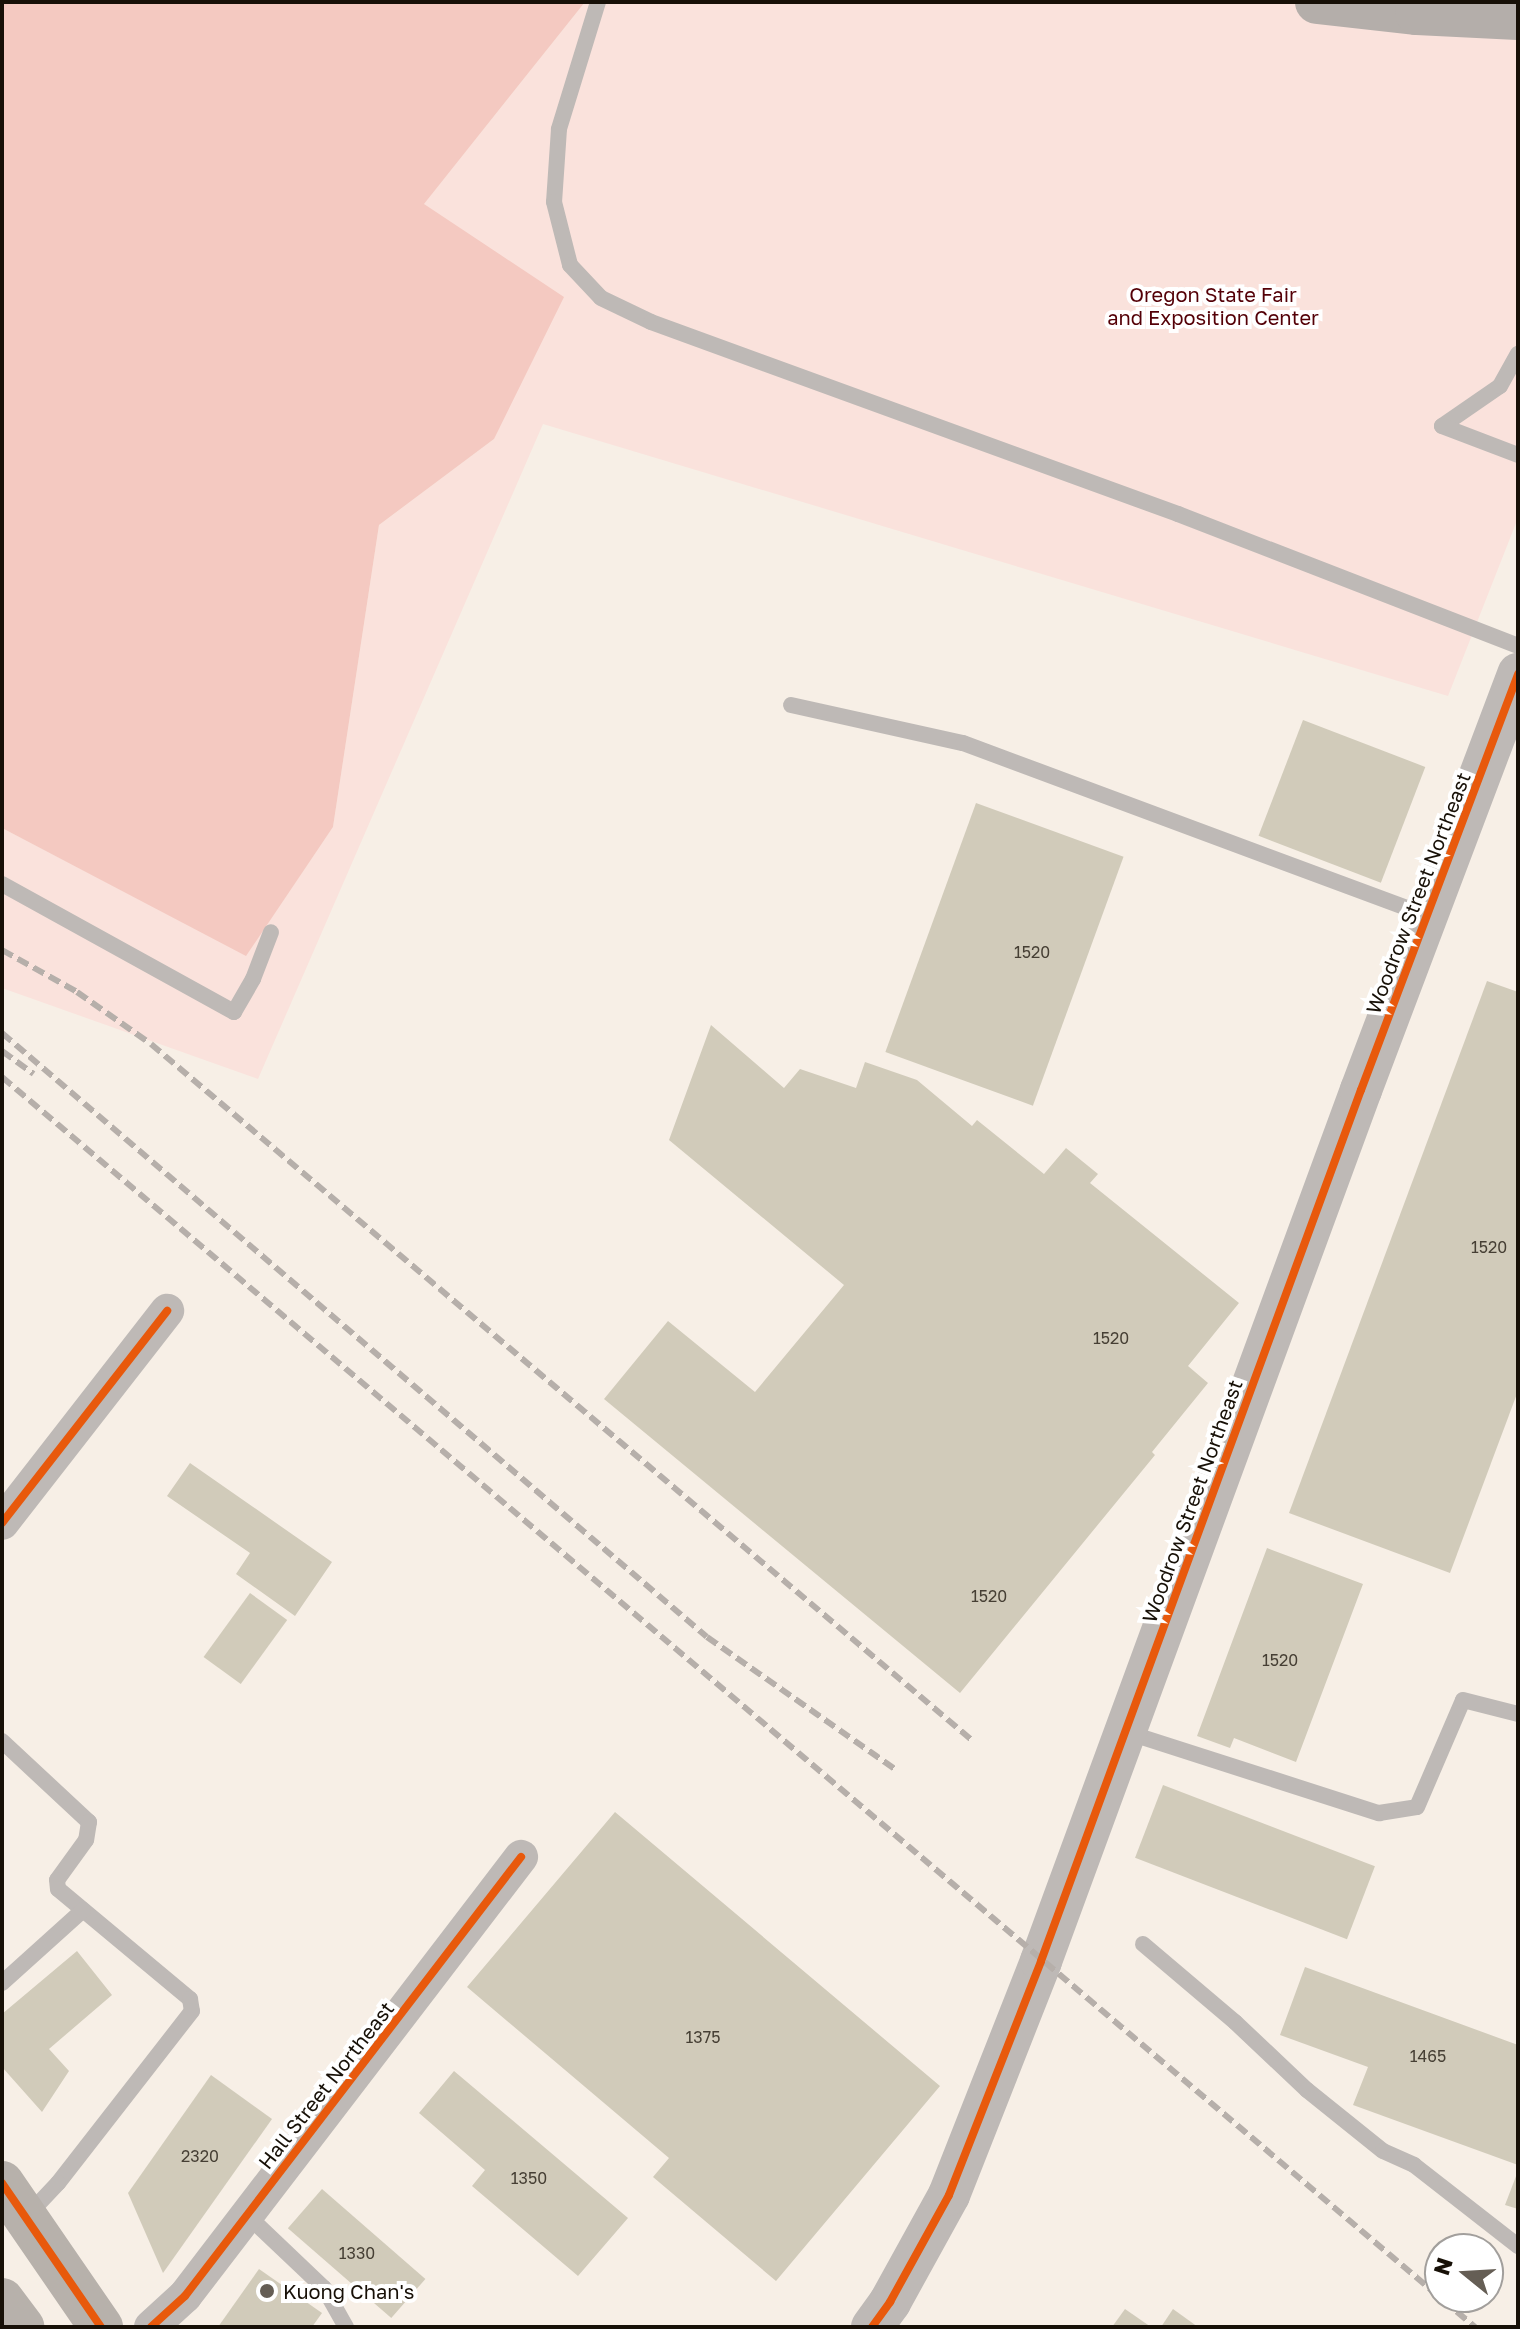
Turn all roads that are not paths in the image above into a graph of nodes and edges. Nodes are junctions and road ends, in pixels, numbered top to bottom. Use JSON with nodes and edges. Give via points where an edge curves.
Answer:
{"nodes":[{"id":1,"x":598,"y":2,"type":"edge"},
{"id":2,"x":1317,"y":2,"type":"edge"},
{"id":3,"x":1374,"y":5,"type":"edge"},
{"id":4,"x":1518,"y":18,"type":"edge"},
{"id":5,"x":1518,"y":354,"type":"edge"},
{"id":6,"x":1518,"y":455,"type":"edge"},
{"id":7,"x":1518,"y":646,"type":"edge"},
{"id":8,"x":1518,"y":674,"type":"edge"},
{"id":9,"x":791,"y":705,"type":"dead end"},
{"id":10,"x":2,"y":884,"type":"edge"},
{"id":11,"x":1426,"y":915,"type":"junction"},
{"id":12,"x":271,"y":932,"type":"dead end"},
{"id":13,"x":167,"y":1311,"type":"dead end"},
{"id":14,"x":2,"y":1523,"type":"edge"},
{"id":15,"x":1518,"y":1714,"type":"edge"},
{"id":16,"x":1124,"y":1732,"type":"junction"},
{"id":17,"x":2,"y":1741,"type":"edge"},
{"id":18,"x":521,"y":1857,"type":"dead end"},
{"id":19,"x":83,"y":1910,"type":"junction"},
{"id":20,"x":1143,"y":1944,"type":"dead end"},
{"id":21,"x":2,"y":1983,"type":"edge"},
{"id":22,"x":15,"y":2200,"type":"edge"},
{"id":23,"x":247,"y":2215,"type":"junction"},
{"id":24,"x":1518,"y":2246,"type":"edge"},
{"id":25,"x":2,"y":2300,"type":"edge"},
{"id":26,"x":22,"y":2327,"type":"edge"},
{"id":27,"x":101,"y":2327,"type":"edge"},
{"id":28,"x":151,"y":2327,"type":"edge"},
{"id":29,"x":346,"y":2327,"type":"edge"},
{"id":30,"x":872,"y":2327,"type":"edge"}],
"edges":[{"from":1,"to":7,"type":"lane","via":[[559,129],[554,202],[570,265],[601,298],[651,322],[1178,514]]},
{"from":2,"to":3,"type":"main road"},
{"from":3,"to":4,"type":"main road"},
{"from":5,"to":6,"type":"lane","via":[[1500,386],[1442,426]]},
{"from":8,"to":11,"type":"street","name":"Woodrow Street Northeast"},
{"from":9,"to":11,"type":"lane","via":[[963,743]]},
{"from":10,"to":12,"type":"lane","via":[[234,1012]]},
{"from":11,"to":16,"type":"street","name":"Woodrow Street Northeast"},
{"from":13,"to":14,"type":"street"},
{"from":15,"to":16,"type":"lane","via":[[1463,1700],[1417,1807],[1379,1813]]},
{"from":16,"to":30,"type":"street","name":"Woodrow Street Northeast","via":[[949,2195]]},
{"from":17,"to":19,"type":"lane","via":[[89,1822],[86,1840],[57,1880],[58,1889]]},
{"from":18,"to":23,"type":"street","name":"Hall Street Northeast"},
{"from":19,"to":21,"type":"lane"},
{"from":19,"to":22,"type":"lane","via":[[190,1999],[192,2011],[58,2183]]},
{"from":20,"to":24,"type":"lane","via":[[1318,2099]]},
{"from":22,"to":27,"type":"main road"},
{"from":23,"to":28,"type":"street","name":"Hall Street Northeast","via":[[185,2296]]},
{"from":23,"to":29,"type":"lane","via":[[324,2288]]},
{"from":25,"to":26,"type":"main road"}]}
